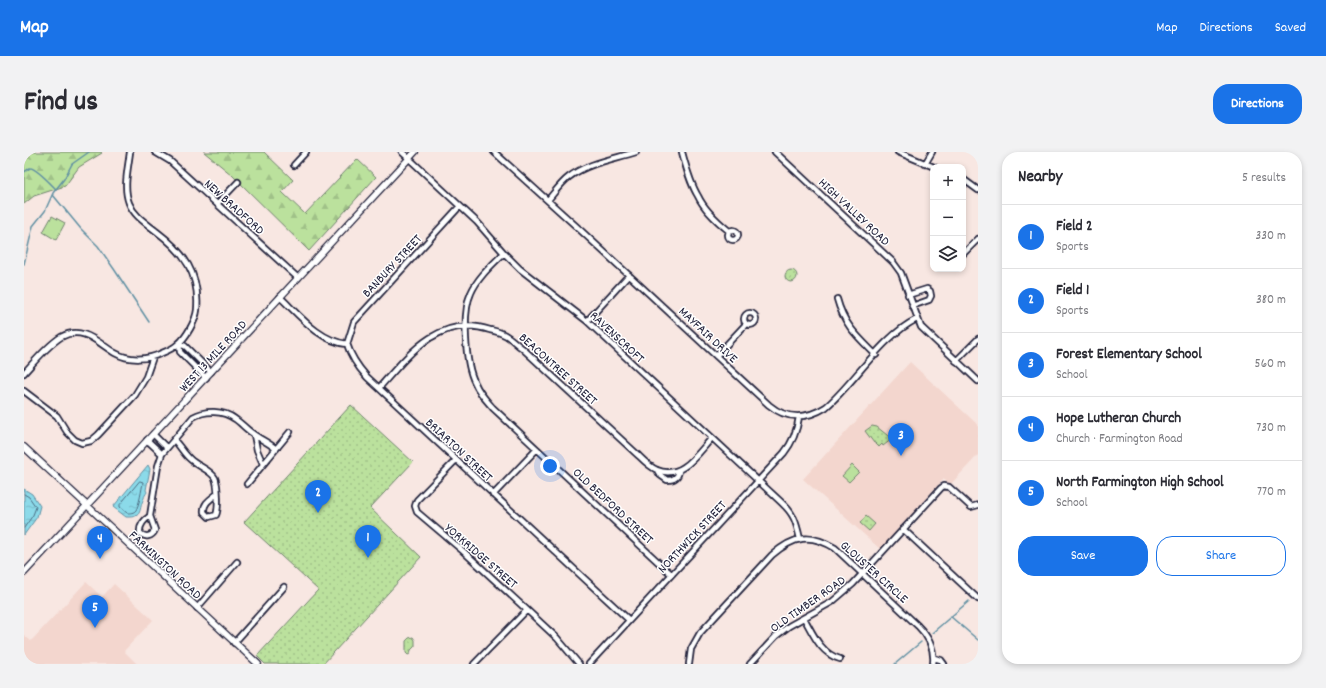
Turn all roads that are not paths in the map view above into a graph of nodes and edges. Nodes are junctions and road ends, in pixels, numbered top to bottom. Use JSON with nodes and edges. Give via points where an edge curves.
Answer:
{"nodes":[{"id":1,"x":130,"y":152,"type":"edge"},
{"id":2,"x":155,"y":152,"type":"edge"},
{"id":3,"x":306,"y":152,"type":"edge"},
{"id":4,"x":402,"y":152,"type":"edge"},
{"id":5,"x":415,"y":152,"type":"edge"},
{"id":6,"x":494,"y":152,"type":"edge"},
{"id":7,"x":636,"y":152,"type":"edge"},
{"id":8,"x":682,"y":152,"type":"edge"},
{"id":9,"x":775,"y":152,"type":"edge"},
{"id":10,"x":898,"y":152,"type":"edge"},
{"id":11,"x":932,"y":152,"type":"edge"},
{"id":12,"x":409,"y":158,"type":"junction"},
{"id":13,"x":925,"y":164,"type":"junction"},
{"id":14,"x":294,"y":165,"type":"dead end"},
{"id":15,"x":930,"y":166,"type":"edge"},
{"id":16,"x":966,"y":181,"type":"edge"},
{"id":17,"x":238,"y":182,"type":"dead end"},
{"id":18,"x":978,"y":190,"type":"edge"},
{"id":19,"x":548,"y":200,"type":"junction"},
{"id":20,"x":217,"y":204,"type":"junction"},
{"id":21,"x":460,"y":206,"type":"junction"},
{"id":22,"x":729,"y":231,"type":"dead end"},
{"id":23,"x":978,"y":239,"type":"edge"},
{"id":24,"x":966,"y":251,"type":"edge"},
{"id":25,"x":504,"y":253,"type":"junction"},
{"id":26,"x":629,"y":275,"type":"junction"},
{"id":27,"x":298,"y":278,"type":"junction"},
{"id":28,"x":908,"y":295,"type":"junction"},
{"id":29,"x":280,"y":297,"type":"junction"},
{"id":30,"x":837,"y":299,"type":"dead end"},
{"id":31,"x":912,"y":306,"type":"junction"},
{"id":32,"x":916,"y":319,"type":"junction"},
{"id":33,"x":587,"y":321,"type":"junction"},
{"id":34,"x":746,"y":324,"type":"dead end"},
{"id":35,"x":466,"y":326,"type":"junction"},
{"id":36,"x":978,"y":338,"type":"edge"},
{"id":37,"x":178,"y":344,"type":"junction"},
{"id":38,"x":347,"y":344,"type":"junction"},
{"id":39,"x":876,"y":354,"type":"junction"},
{"id":40,"x":716,"y":356,"type":"junction"},
{"id":41,"x":153,"y":357,"type":"junction"},
{"id":42,"x":956,"y":361,"type":"junction"},
{"id":43,"x":211,"y":372,"type":"junction"},
{"id":44,"x":24,"y":373,"type":"edge"},
{"id":45,"x":206,"y":378,"type":"junction"},
{"id":46,"x":978,"y":381,"type":"edge"},
{"id":47,"x":378,"y":388,"type":"junction"},
{"id":48,"x":24,"y":391,"type":"edge"},
{"id":49,"x":799,"y":417,"type":"junction"},
{"id":50,"x":290,"y":432,"type":"dead end"},
{"id":51,"x":153,"y":434,"type":"junction"},
{"id":52,"x":254,"y":435,"type":"junction"},
{"id":53,"x":712,"y":438,"type":"junction"},
{"id":54,"x":147,"y":440,"type":"junction"},
{"id":55,"x":174,"y":440,"type":"junction"},
{"id":56,"x":24,"y":448,"type":"edge"},
{"id":57,"x":167,"y":448,"type":"junction"},
{"id":58,"x":276,"y":449,"type":"junction"},
{"id":59,"x":537,"y":449,"type":"junction"},
{"id":60,"x":162,"y":454,"type":"junction"},
{"id":61,"x":456,"y":460,"type":"junction"},
{"id":62,"x":263,"y":464,"type":"junction"},
{"id":63,"x":657,"y":470,"type":"junction"},
{"id":64,"x":679,"y":471,"type":"junction"},
{"id":65,"x":758,"y":480,"type":"junction"},
{"id":66,"x":247,"y":484,"type":"dead end"},
{"id":67,"x":217,"y":494,"type":"junction"},
{"id":68,"x":493,"y":495,"type":"junction"},
{"id":69,"x":87,"y":505,"type":"junction"},
{"id":70,"x":978,"y":505,"type":"edge"},
{"id":71,"x":150,"y":516,"type":"dead end"},
{"id":72,"x":903,"y":529,"type":"junction"},
{"id":73,"x":800,"y":539,"type":"junction"},
{"id":74,"x":237,"y":562,"type":"dead end"},
{"id":75,"x":24,"y":573,"type":"edge"},
{"id":76,"x":671,"y":574,"type":"junction"},
{"id":77,"x":863,"y":574,"type":"junction"},
{"id":78,"x":284,"y":587,"type":"dead end"},
{"id":79,"x":978,"y":599,"type":"edge"},
{"id":80,"x":197,"y":608,"type":"junction"},
{"id":81,"x":526,"y":610,"type":"junction"},
{"id":82,"x":804,"y":618,"type":"junction"},
{"id":83,"x":629,"y":620,"type":"junction"},
{"id":84,"x":234,"y":643,"type":"junction"},
{"id":85,"x":934,"y":658,"type":"junction"},
{"id":86,"x":840,"y":659,"type":"dead end"},
{"id":87,"x":258,"y":664,"type":"edge"},
{"id":88,"x":474,"y":664,"type":"edge"},
{"id":89,"x":579,"y":664,"type":"edge"},
{"id":90,"x":589,"y":664,"type":"edge"},
{"id":91,"x":690,"y":664,"type":"edge"},
{"id":92,"x":750,"y":664,"type":"edge"},
{"id":93,"x":933,"y":664,"type":"edge"},
{"id":94,"x":944,"y":664,"type":"edge"}],
"edges":[{"from":1,"to":37,"type":"street","via":[[126,188],[129,202],[135,213],[182,254],[197,290],[196,316]]},
{"from":2,"to":20,"type":"street","name":"NEW BRADFORD","via":[[170,161]]},
{"from":3,"to":14,"type":"street"},
{"from":4,"to":12,"type":"street","name":"RAVENSCROFT"},
{"from":5,"to":12,"type":"street","name":"WEST 13 MILE ROAD"},
{"from":6,"to":19,"type":"street","name":"MAYFAIR DRIVE"},
{"from":7,"to":19,"type":"street","via":[[576,172],[567,178]]},
{"from":8,"to":22,"type":"street","via":[[698,198]]},
{"from":9,"to":28,"type":"street","name":"HIGH VALLEY ROAD","via":[[890,258],[900,273]]},
{"from":10,"to":13,"type":"street"},
{"from":11,"to":13,"type":"street"},
{"from":12,"to":21,"type":"street","name":"RAVENSCROFT"},
{"from":12,"to":27,"type":"street","name":"WEST 13 MILE ROAD"},
{"from":13,"to":15,"type":"street"},
{"from":16,"to":18,"type":"street"},
{"from":17,"to":20,"type":"street"},
{"from":19,"to":26,"type":"street","name":"MAYFAIR DRIVE"},
{"from":20,"to":27,"type":"street","name":"NEW BRADFORD"},
{"from":21,"to":25,"type":"street","name":"RAVENSCROFT"},
{"from":21,"to":38,"type":"street","name":"BANBURY STREET","via":[[354,322]]},
{"from":23,"to":24,"type":"street"},
{"from":25,"to":33,"type":"street","name":"RAVENSCROFT","via":[[520,269]]},
{"from":25,"to":35,"type":"street","name":"OLD BEDFORD STREET","via":[[473,288],[468,300]]},
{"from":26,"to":33,"type":"street"},
{"from":26,"to":40,"type":"street","name":"MAYFAIR DRIVE"},
{"from":27,"to":29,"type":"street","name":"WEST 13 MILE ROAD"},
{"from":28,"to":31,"type":"street","name":"HIGH VALLEY ROAD"},
{"from":28,"to":31,"type":"street","via":[[927,289],[930,291],[929,300]]},
{"from":29,"to":38,"type":"street","via":[[319,333],[331,340]]},
{"from":29,"to":43,"type":"street","name":"WEST 13 MILE ROAD"},
{"from":30,"to":39,"type":"street","via":[[844,319],[855,334]]},
{"from":31,"to":32,"type":"street","name":"HIGH VALLEY ROAD"},
{"from":32,"to":39,"type":"street","name":"MAYFAIR DRIVE","via":[[893,336]]},
{"from":32,"to":42,"type":"street","name":"HIGH VALLEY ROAD","via":[[924,331]]},
{"from":33,"to":53,"type":"street","name":"RAVENSCROFT"},
{"from":34,"to":40,"type":"street"},
{"from":35,"to":47,"type":"street","name":"BEACONTREE STREET","via":[[440,332],[427,339],[414,349]]},
{"from":35,"to":59,"type":"street","name":"OLD BEDFORD STREET","via":[[466,350],[474,382],[493,408]]},
{"from":35,"to":63,"type":"street","name":"BEACONTREE STREET","via":[[482,327],[504,334],[516,343]]},
{"from":36,"to":42,"type":"street"},
{"from":37,"to":41,"type":"street"},
{"from":37,"to":43,"type":"street","via":[[185,346]]},
{"from":37,"to":45,"type":"street","via":[[180,352]]},
{"from":38,"to":47,"type":"street","name":"BRIARTON STREET","via":[[357,366]]},
{"from":39,"to":49,"type":"street","name":"MAYFAIR DRIVE","via":[[826,407],[813,414]]},
{"from":40,"to":49,"type":"street","name":"MAYFAIR DRIVE","via":[[774,410]]},
{"from":41,"to":44,"type":"street","via":[[134,359],[117,354],[89,335],[76,333],[60,338]]},
{"from":41,"to":48,"type":"street","via":[[146,377],[134,395],[91,441],[82,443],[75,440],[57,416]]},
{"from":42,"to":46,"type":"street","name":"HIGH VALLEY ROAD"},
{"from":43,"to":45,"type":"street","name":"WEST 13 MILE ROAD"},
{"from":45,"to":51,"type":"street","name":"WEST 13 MILE ROAD"},
{"from":47,"to":61,"type":"street","name":"BRIARTON STREET"},
{"from":49,"to":65,"type":"street","name":"NORTHWICK STREET","via":[[791,444]]},
{"from":50,"to":58,"type":"street"},
{"from":51,"to":54,"type":"street","name":"WEST 13 MILE ROAD"},
{"from":51,"to":57,"type":"street"},
{"from":52,"to":55,"type":"street","via":[[226,414],[204,412],[193,417]]},
{"from":52,"to":58,"type":"street"},
{"from":52,"to":62,"type":"street"},
{"from":53,"to":64,"type":"street","name":"BEACONTREE STREET"},
{"from":53,"to":65,"type":"street","name":"RAVENSCROFT"},
{"from":54,"to":60,"type":"street"},
{"from":54,"to":69,"type":"street","name":"WEST 13 MILE ROAD"},
{"from":55,"to":57,"type":"street"},
{"from":55,"to":67,"type":"street","via":[[190,459],[215,479]]},
{"from":56,"to":69,"type":"street","name":"FARMINGTON ROAD"},
{"from":57,"to":60,"type":"street"},
{"from":58,"to":62,"type":"street"},
{"from":59,"to":68,"type":"street"},
{"from":59,"to":76,"type":"street","name":"OLD BEDFORD STREET"},
{"from":60,"to":71,"type":"street"},
{"from":61,"to":68,"type":"street","name":"BRIARTON STREET"},
{"from":61,"to":81,"type":"street","name":"YORKRIDGE STREET","via":[[417,500],[417,512]]},
{"from":62,"to":66,"type":"street"},
{"from":63,"to":64,"type":"street"},
{"from":63,"to":64,"type":"street","name":"BEACONTREE STREET","via":[[667,480],[672,480]]},
{"from":65,"to":73,"type":"street","name":"RAVENSCROFT","via":[[791,511]]},
{"from":65,"to":76,"type":"street","name":"NORTHWICK STREET"},
{"from":67,"to":67,"type":"street","via":[[204,506],[204,512],[210,517],[216,515],[218,510]]},
{"from":68,"to":83,"type":"street","name":"BRIARTON STREET"},
{"from":69,"to":75,"type":"street","name":"WEST 13 MILE ROAD"},
{"from":69,"to":80,"type":"street","name":"FARMINGTON ROAD"},
{"from":70,"to":72,"type":"street","name":"OLD TIMBER ROAD","via":[[971,507],[949,487],[944,486]]},
{"from":72,"to":77,"type":"street","name":"OLD TIMBER ROAD"},
{"from":72,"to":79,"type":"street"},
{"from":73,"to":77,"type":"street","name":"GLOUSTER CIRCLE","via":[[823,540]]},
{"from":73,"to":91,"type":"street","name":"GLOUSTER CIRCLE","via":[[782,546],[772,555],[700,633],[692,649]]},
{"from":74,"to":80,"type":"street"},
{"from":76,"to":83,"type":"street","name":"NORTHWICK STREET"},
{"from":77,"to":82,"type":"street","name":"OLD TIMBER ROAD","via":[[832,602]]},
{"from":77,"to":85,"type":"street","name":"GLOUSTER CIRCLE","via":[[923,631],[933,649]]},
{"from":78,"to":84,"type":"street"},
{"from":80,"to":84,"type":"street","name":"FARMINGTON ROAD"},
{"from":81,"to":88,"type":"street"},
{"from":81,"to":89,"type":"street","name":"YORKRIDGE STREET","via":[[557,638]]},
{"from":82,"to":86,"type":"street","via":[[822,648],[831,657]]},
{"from":82,"to":92,"type":"street","name":"OLD TIMBER ROAD","via":[[776,636]]},
{"from":83,"to":90,"type":"street","name":"NORTHWICK STREET"},
{"from":84,"to":87,"type":"street","name":"FARMINGTON ROAD"},
{"from":85,"to":93,"type":"street","name":"GLOUSTER CIRCLE"},
{"from":85,"to":94,"type":"street"}]}
